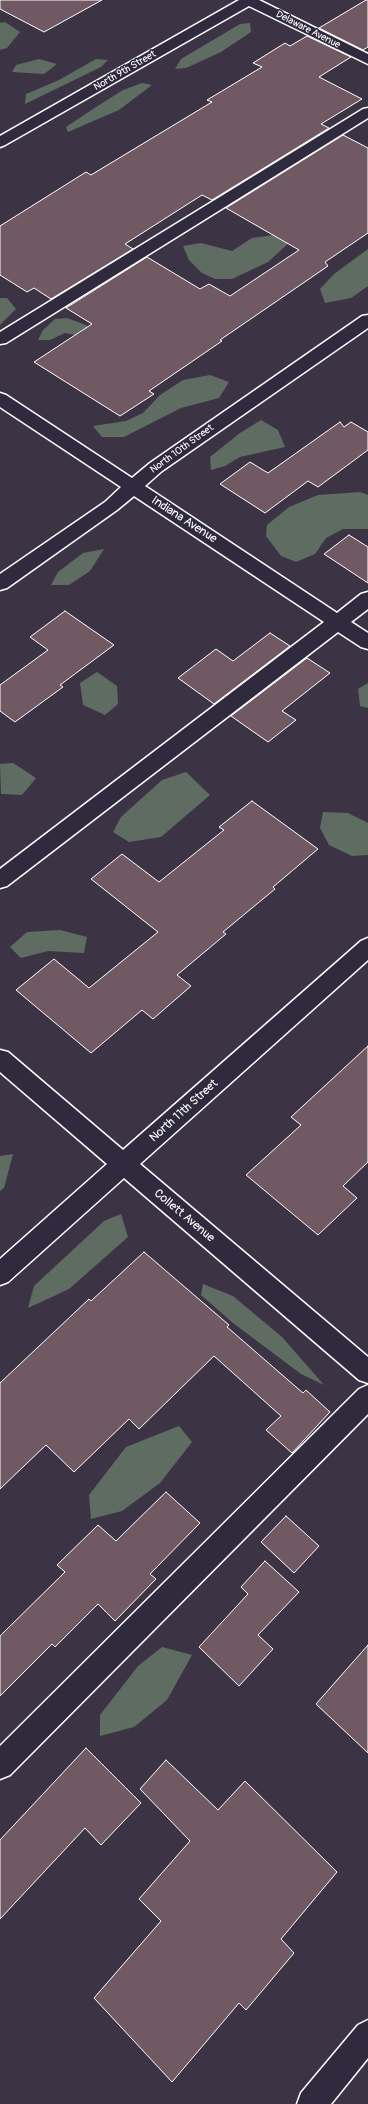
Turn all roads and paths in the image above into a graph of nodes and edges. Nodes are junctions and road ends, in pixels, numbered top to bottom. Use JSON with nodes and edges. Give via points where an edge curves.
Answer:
{"nodes":[{"id":1,"x":249,"y":0,"type":"edge"},
{"id":2,"x":368,"y":60,"type":"edge"},
{"id":3,"x":368,"y":112,"type":"edge"},
{"id":4,"x":0,"y":142,"type":"edge"},
{"id":5,"x":368,"y":320,"type":"edge"},
{"id":6,"x":0,"y":339,"type":"edge"},
{"id":7,"x":0,"y":399,"type":"edge"},
{"id":8,"x":133,"y":487,"type":"junction"},
{"id":9,"x":0,"y":583,"type":"edge"},
{"id":10,"x":368,"y":599,"type":"edge"},
{"id":11,"x":339,"y":622,"type":"junction"},
{"id":12,"x":368,"y":642,"type":"edge"},
{"id":13,"x":0,"y":880,"type":"edge"},
{"id":14,"x":368,"y":947,"type":"edge"},
{"id":15,"x":0,"y":1059,"type":"edge"},
{"id":16,"x":124,"y":1165,"type":"junction"},
{"id":17,"x":0,"y":1274,"type":"edge"},
{"id":18,"x":368,"y":1372,"type":"edge"},
{"id":19,"x":368,"y":1397,"type":"edge"},
{"id":20,"x":0,"y":1765,"type":"edge"},
{"id":21,"x":368,"y":2035,"type":"edge"},
{"id":22,"x":312,"y":2104,"type":"edge"}],
"edges":[{"from":1,"to":2,"type":"street","name":"Delaware Avenue"},
{"from":1,"to":4,"type":"street","name":"North 9th Street"},
{"from":3,"to":6,"type":"street"},
{"from":5,"to":8,"type":"street","name":"North 10th Street","via":[[156,467]]},
{"from":7,"to":8,"type":"street","name":"Indiana Avenue"},
{"from":8,"to":9,"type":"street","name":"North 10th Street","via":[[111,506]]},
{"from":8,"to":11,"type":"street","name":"Indiana Avenue"},
{"from":10,"to":11,"type":"street"},
{"from":11,"to":12,"type":"street","name":"Indiana Avenue"},
{"from":11,"to":13,"type":"street"},
{"from":14,"to":16,"type":"street","name":"North 11th Street"},
{"from":15,"to":16,"type":"street","name":"Collett Avenue"},
{"from":16,"to":17,"type":"street","name":"North 11th Street"},
{"from":16,"to":18,"type":"street","name":"Collett Avenue"},
{"from":19,"to":20,"type":"street"},
{"from":21,"to":22,"type":"street"}]}
